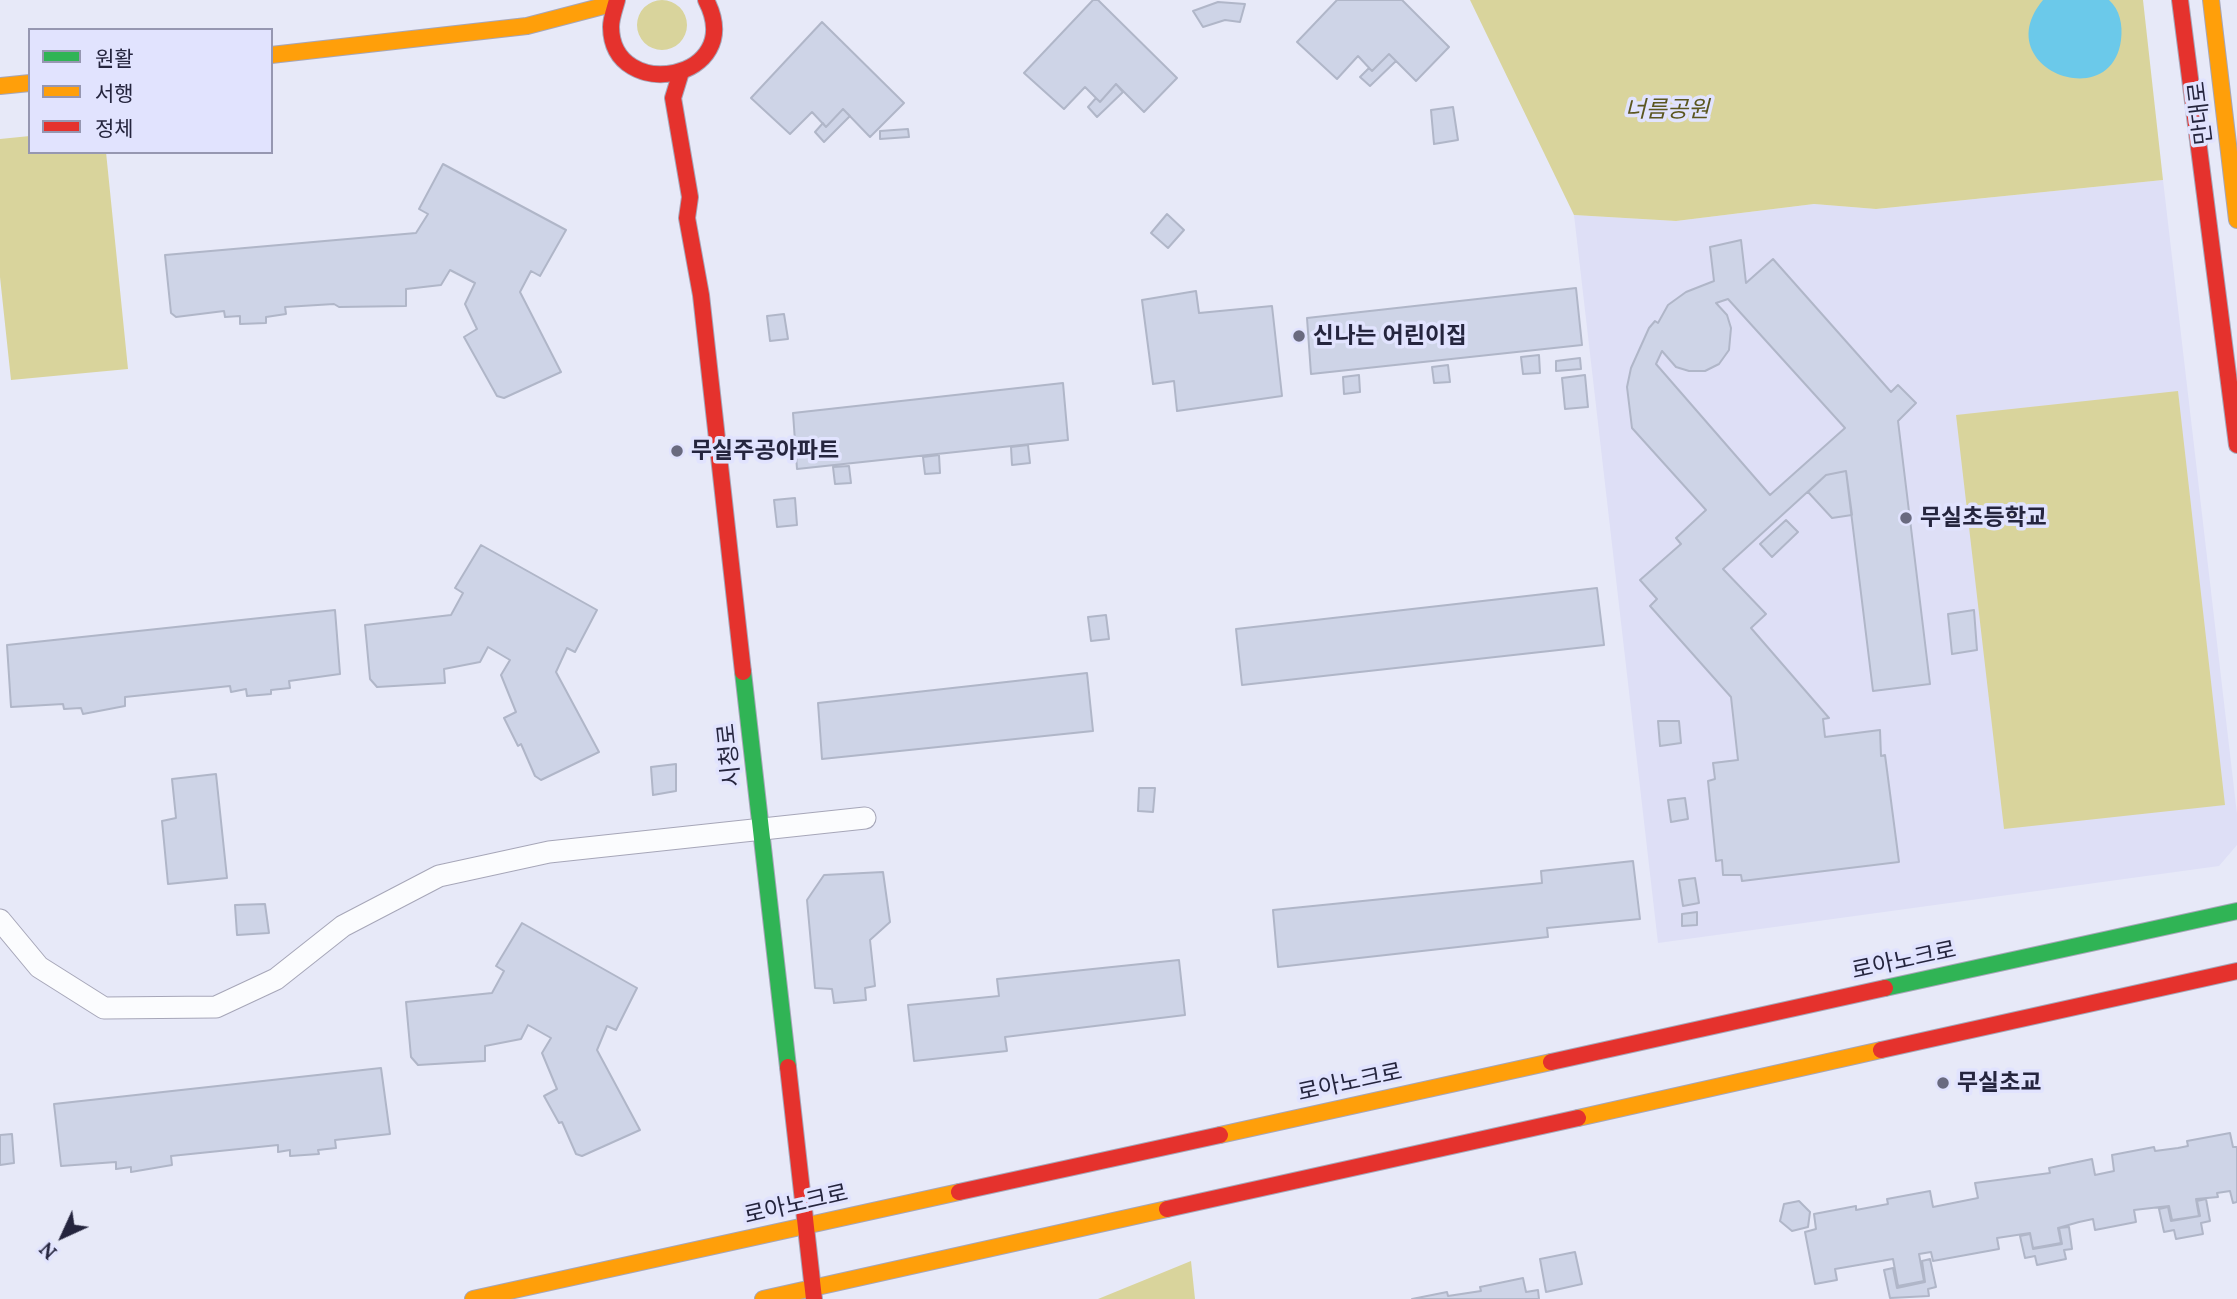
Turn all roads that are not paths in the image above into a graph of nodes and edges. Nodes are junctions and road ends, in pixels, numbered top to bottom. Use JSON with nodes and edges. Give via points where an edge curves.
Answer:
{"nodes":[{"id":1,"x":706,"y":0,"type":"edge"},
{"id":2,"x":2180,"y":0,"type":"edge"},
{"id":3,"x":2211,"y":0,"type":"edge"},
{"id":4,"x":616,"y":2,"type":"edge"},
{"id":5,"x":527,"y":26,"type":"junction"},
{"id":6,"x":571,"y":33,"type":"dead end"},
{"id":7,"x":595,"y":44,"type":"dead end"},
{"id":8,"x":619,"y":54,"type":"junction"},
{"id":9,"x":273,"y":55,"type":"edge"},
{"id":10,"x":681,"y":72,"type":"junction"},
{"id":11,"x":644,"y":74,"type":"junction"},
{"id":12,"x":28,"y":83,"type":"edge"},
{"id":13,"x":0,"y":86,"type":"edge"},
{"id":14,"x":687,"y":218,"type":"junction"},
{"id":15,"x":2237,"y":220,"type":"edge"},
{"id":16,"x":2237,"y":445,"type":"edge"},
{"id":17,"x":865,"y":818,"type":"dead end"},
{"id":18,"x":761,"y":831,"type":"junction"},
{"id":19,"x":2237,"y":911,"type":"edge"},
{"id":20,"x":0,"y":920,"type":"edge"},
{"id":21,"x":2237,"y":971,"type":"edge"},
{"id":22,"x":805,"y":1226,"type":"junction"},
{"id":23,"x":813,"y":1294,"type":"edge"},
{"id":24,"x":473,"y":1299,"type":"edge"},
{"id":25,"x":763,"y":1299,"type":"edge"}],
"edges":[{"from":1,"to":10,"type":"street","via":[[714,26],[710,43],[695,66]]},
{"from":2,"to":16,"type":"street"},
{"from":3,"to":15,"type":"street","name":"만대로"},
{"from":4,"to":5,"type":"street"},
{"from":4,"to":8,"type":"street","via":[[610,27]]},
{"from":5,"to":6,"type":"street"},
{"from":5,"to":9,"type":"street"},
{"from":7,"to":8,"type":"street"},
{"from":8,"to":11,"type":"street"},
{"from":10,"to":11,"type":"street"},
{"from":10,"to":14,"type":"street","via":[[673,97],[690,197]]},
{"from":11,"to":14,"type":"street","via":[[655,95],[675,199]]},
{"from":12,"to":13,"type":"street"},
{"from":14,"to":18,"type":"street","name":"시청로","via":[[701,295]]},
{"from":17,"to":18,"type":"lane"},
{"from":18,"to":20,"type":"lane","via":[[549,852],[439,876],[343,926],[276,979],[216,1007],[104,1008],[39,967]]},
{"from":18,"to":22,"type":"street","name":"시청로"},
{"from":19,"to":22,"type":"street","name":"로아노크로"},
{"from":21,"to":23,"type":"street"},
{"from":22,"to":23,"type":"street","name":"시청로"},
{"from":22,"to":24,"type":"street","name":"로아노크로"},
{"from":23,"to":25,"type":"street"}]}
